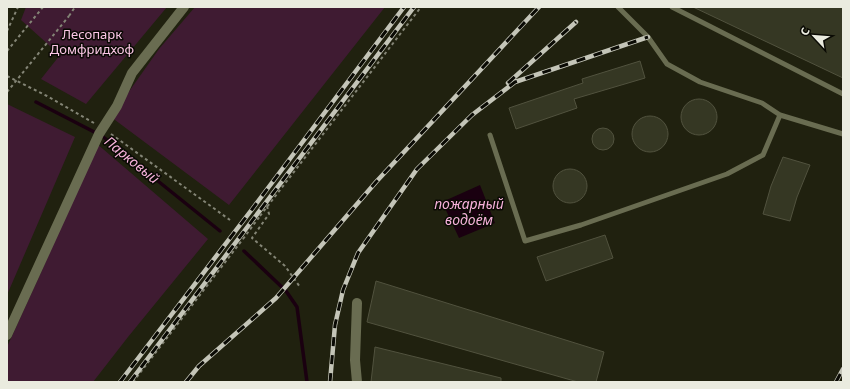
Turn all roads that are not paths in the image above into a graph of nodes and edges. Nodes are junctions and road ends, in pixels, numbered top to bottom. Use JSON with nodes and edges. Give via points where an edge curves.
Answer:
{"nodes":[{"id":1,"x":184,"y":7,"type":"edge"},
{"id":2,"x":618,"y":7,"type":"edge"},
{"id":3,"x":672,"y":7,"type":"edge"},
{"id":4,"x":843,"y":94,"type":"edge"},
{"id":5,"x":780,"y":115,"type":"junction"},
{"id":6,"x":843,"y":134,"type":"edge"},
{"id":7,"x":490,"y":135,"type":"dead end"},
{"id":8,"x":357,"y":303,"type":"dead end"},
{"id":9,"x":7,"y":335,"type":"edge"},
{"id":10,"x":357,"y":382,"type":"edge"}],
"edges":[{"from":1,"to":9,"type":"street","via":[[132,73],[117,106],[92,148]]},
{"from":2,"to":5,"type":"lane","via":[[648,37],[667,64],[700,82],[762,104]]},
{"from":3,"to":4,"type":"lane"},
{"from":5,"to":6,"type":"lane"},
{"from":5,"to":7,"type":"lane","via":[[763,155],[727,174],[581,225],[526,241]]},
{"from":8,"to":10,"type":"street"}]}
